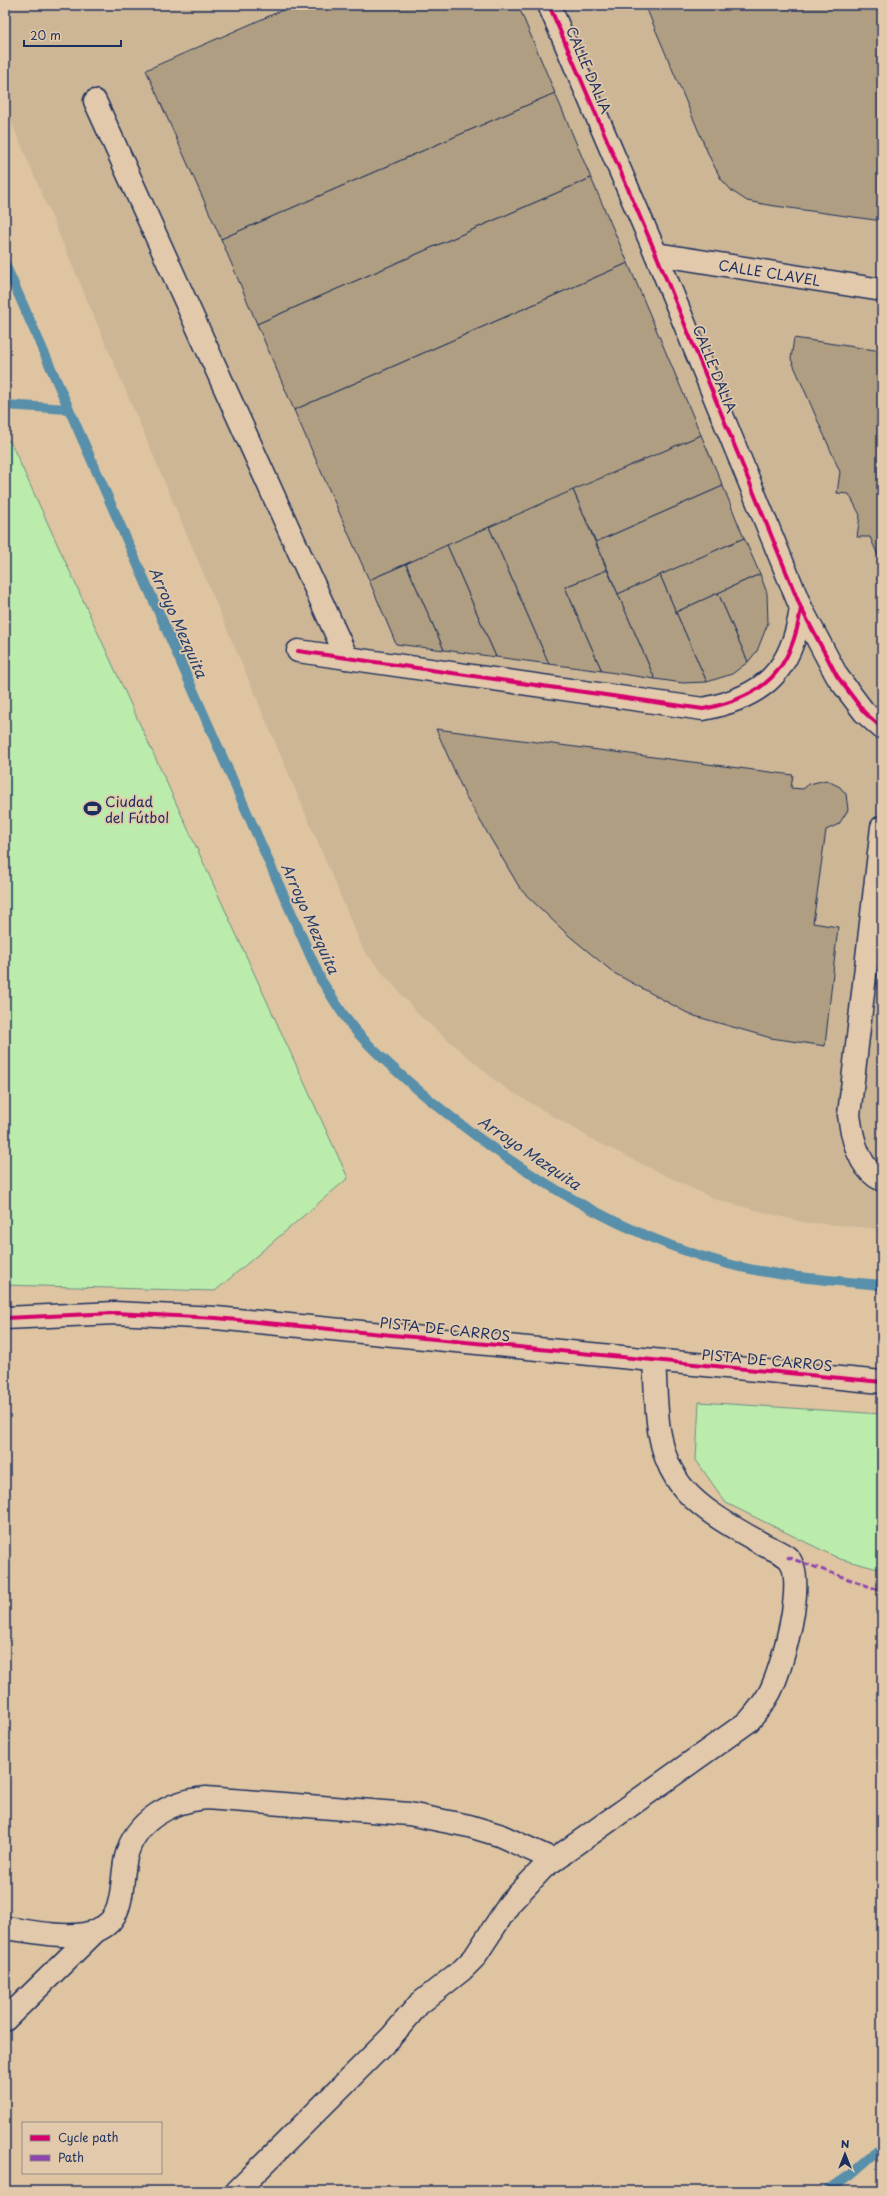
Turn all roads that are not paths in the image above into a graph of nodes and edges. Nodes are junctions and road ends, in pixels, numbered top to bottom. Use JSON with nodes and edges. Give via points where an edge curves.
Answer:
{"nodes":[{"id":1,"x":550,"y":5,"type":"edge"},
{"id":2,"x":95,"y":101,"type":"dead end"},
{"id":3,"x":656,"y":254,"type":"junction"},
{"id":4,"x":882,"y":290,"type":"edge"},
{"id":5,"x":801,"y":608,"type":"junction"},
{"id":6,"x":298,"y":651,"type":"dead end"},
{"id":7,"x":347,"y":658,"type":"junction"},
{"id":8,"x":882,"y":728,"type":"edge"},
{"id":9,"x":882,"y":827,"type":"edge"},
{"id":10,"x":882,"y":1180,"type":"edge"},
{"id":11,"x":5,"y":1318,"type":"edge"},
{"id":12,"x":654,"y":1361,"type":"junction"},
{"id":13,"x":882,"y":1382,"type":"edge"},
{"id":14,"x":554,"y":1860,"type":"junction"},
{"id":15,"x":5,"y":1928,"type":"edge"},
{"id":16,"x":98,"y":1930,"type":"junction"},
{"id":17,"x":5,"y":2020,"type":"edge"},
{"id":18,"x":237,"y":2191,"type":"edge"}],
"edges":[{"from":1,"to":3,"type":"street","name":"CALLE DALIA"},
{"from":2,"to":7,"type":"street"},
{"from":3,"to":4,"type":"street","name":"CALLE CLAVEL"},
{"from":3,"to":5,"type":"street","name":"CALLE DALIA"},
{"from":5,"to":7,"type":"street","via":[[797,634],[788,658],[772,678],[752,694],[728,704],[703,709]]},
{"from":5,"to":8,"type":"street","name":"CALLE DALIA","via":[[837,676],[864,712]]},
{"from":6,"to":7,"type":"street"},
{"from":9,"to":10,"type":"street","via":[[849,1115],[852,1140],[875,1177]]},
{"from":11,"to":12,"type":"street","name":"PISTA DE CARROS","via":[[116,1313],[216,1318]]},
{"from":12,"to":13,"type":"street","name":"PISTA DE CARROS"},
{"from":12,"to":14,"type":"street","via":[[660,1436],[666,1461],[676,1480],[692,1497],[741,1532],[787,1557],[793,1566],[795,1578],[788,1642],[770,1691],[760,1709],[749,1721]]},
{"from":14,"to":16,"type":"street","via":[[498,1835],[469,1826],[409,1814],[206,1798],[188,1800],[171,1805],[142,1826],[126,1856],[121,1903],[109,1922]]},
{"from":14,"to":18,"type":"street","via":[[526,1884],[510,1903],[474,1958],[419,2004],[391,2037]]},
{"from":15,"to":16,"type":"street","via":[[69,1935]]},
{"from":16,"to":17,"type":"street"}]}
